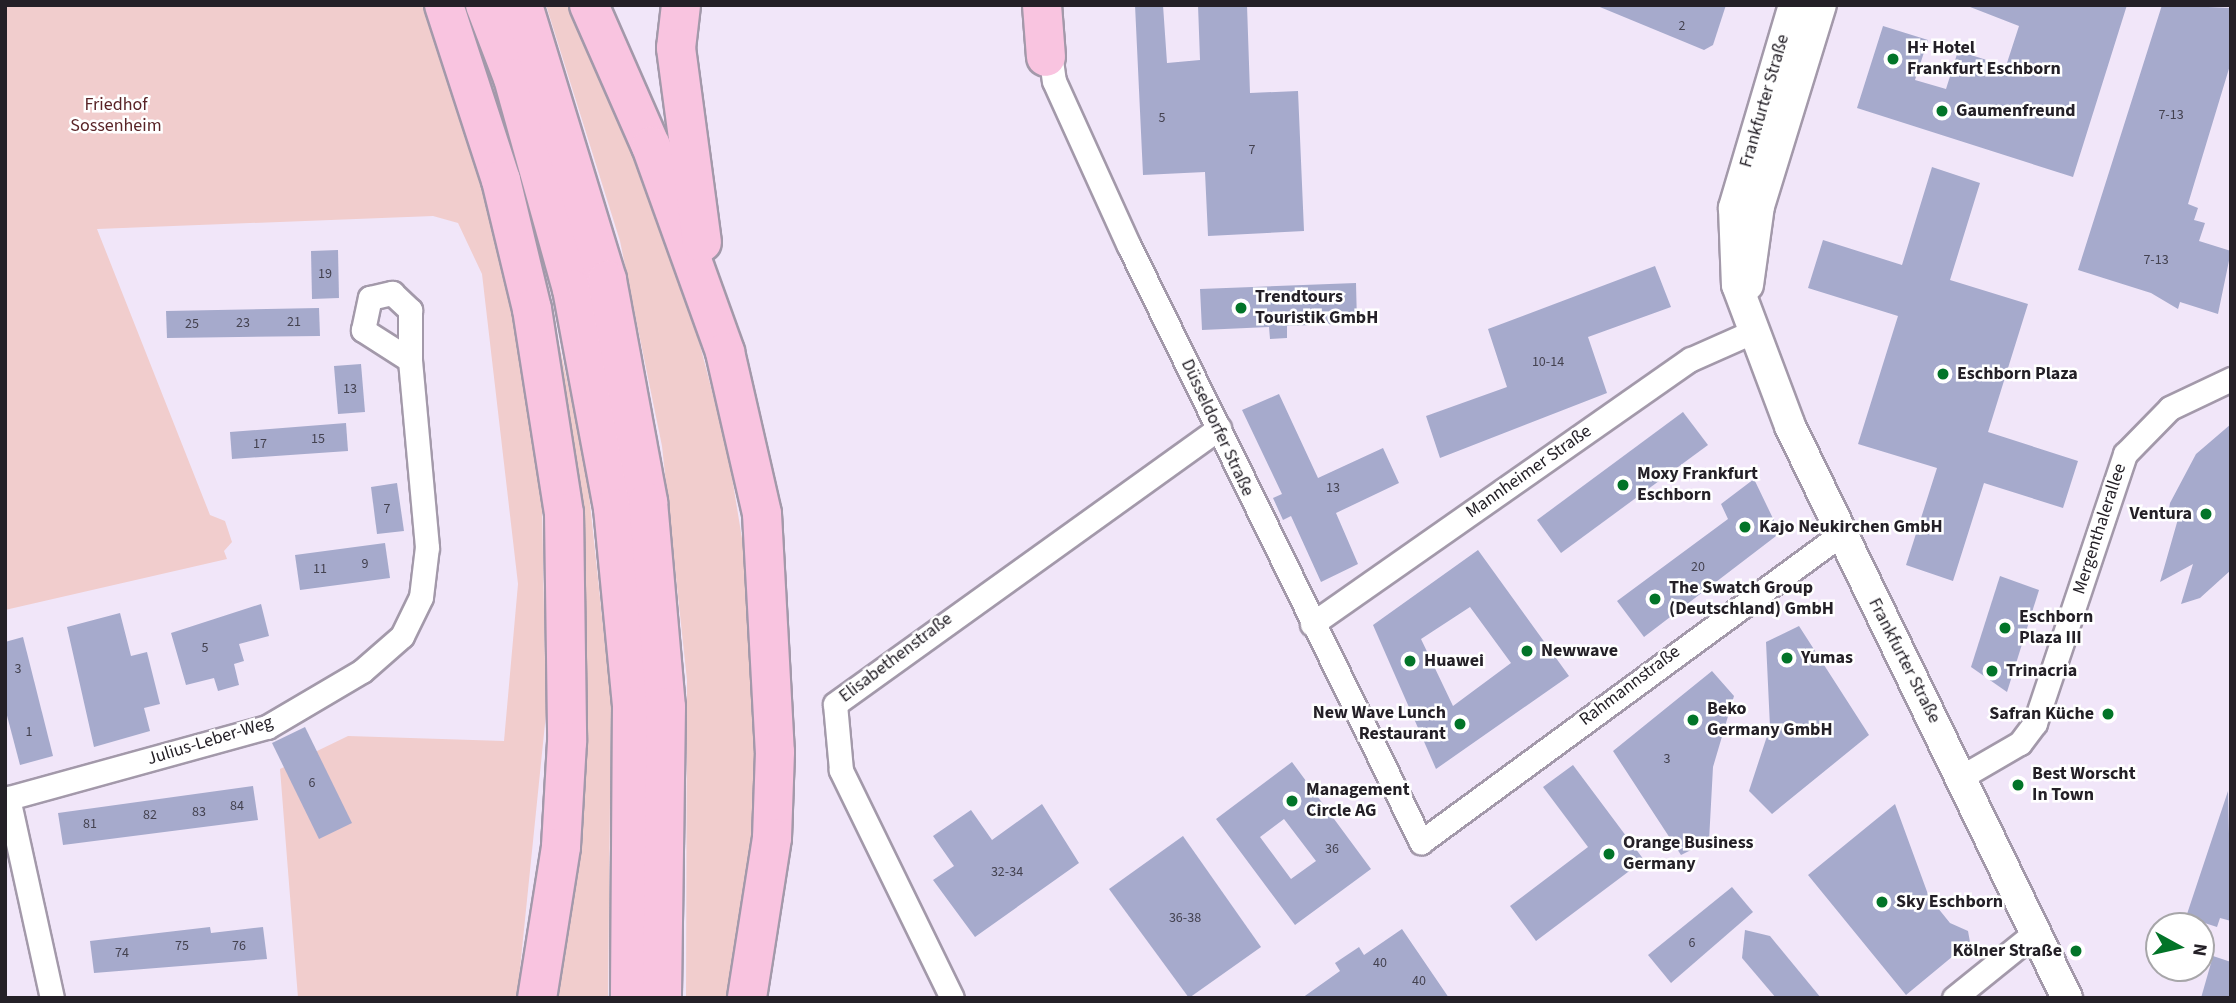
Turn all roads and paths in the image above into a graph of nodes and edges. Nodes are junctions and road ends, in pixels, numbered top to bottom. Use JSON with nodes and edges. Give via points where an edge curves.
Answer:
{"nodes":[{"id":1,"x":444,"y":5,"type":"edge"},
{"id":2,"x":485,"y":5,"type":"edge"},
{"id":3,"x":523,"y":5,"type":"edge"},
{"id":4,"x":589,"y":5,"type":"edge"},
{"id":5,"x":681,"y":5,"type":"edge"},
{"id":6,"x":1042,"y":5,"type":"edge"},
{"id":7,"x":1059,"y":5,"type":"edge"},
{"id":8,"x":1794,"y":5,"type":"edge"},
{"id":9,"x":1821,"y":5,"type":"edge"},
{"id":10,"x":1046,"y":57,"type":"junction"},
{"id":11,"x":705,"y":296,"type":"junction"},
{"id":12,"x":1751,"y":326,"type":"junction"},
{"id":13,"x":410,"y":360,"type":"dead end"},
{"id":14,"x":2231,"y":379,"type":"edge"},
{"id":15,"x":1219,"y":428,"type":"junction"},
{"id":16,"x":1842,"y":534,"type":"junction"},
{"id":17,"x":1312,"y":624,"type":"junction"},
{"id":18,"x":1963,"y":776,"type":"junction"},
{"id":19,"x":7,"y":799,"type":"edge"},
{"id":20,"x":772,"y":838,"type":"junction"},
{"id":21,"x":1422,"y":842,"type":"joint"},
{"id":22,"x":2036,"y":931,"type":"junction"},
{"id":23,"x":52,"y":998,"type":"edge"},
{"id":24,"x":537,"y":998,"type":"edge"},
{"id":25,"x":630,"y":998,"type":"edge"},
{"id":26,"x":662,"y":998,"type":"edge"},
{"id":27,"x":747,"y":998,"type":"edge"},
{"id":28,"x":764,"y":998,"type":"edge"},
{"id":29,"x":952,"y":998,"type":"edge"},
{"id":30,"x":1954,"y":998,"type":"edge"},
{"id":31,"x":2067,"y":998,"type":"edge"}],
"edges":[{"from":1,"to":24,"type":"highway","via":[[479,103],[533,309],[564,513],[566,755],[561,847]]},
{"from":2,"to":25,"type":"highway","via":[[513,78],[572,289],[613,508],[633,720]]},
{"from":3,"to":26,"type":"highway","via":[[607,280],[648,502],[666,707]]},
{"from":4,"to":11,"type":"highway","via":[[651,146]]},
{"from":5,"to":11,"type":"highway","via":[[676,48]]},
{"from":6,"to":10,"type":"highway"},
{"from":7,"to":10,"type":"street"},
{"from":8,"to":12,"type":"street","name":"Frankfurter Straße","via":[[1731,224],[1737,285]]},
{"from":9,"to":12,"type":"street","name":"Frankfurter Straße","via":[[1759,206]]},
{"from":10,"to":15,"type":"street","name":"Düsseldorfer Straße"},
{"from":11,"to":20,"type":"highway","via":[[748,432],[762,514],[774,690]]},
{"from":12,"to":16,"type":"street","name":"Frankfurter Straße"},
{"from":12,"to":17,"type":"street","name":"Mannheimer Straße","via":[[1691,359]]},
{"from":13,"to":19,"type":"street","name":"Julius-Leber-Weg","via":[[427,547],[421,597],[402,636],[362,671],[267,727]]},
{"from":14,"to":18,"type":"street","name":"Mergenthalerallee","via":[[2170,408],[2124,454],[2035,723],[2020,743]]},
{"from":15,"to":17,"type":"street","name":"Düsseldorfer Straße"},
{"from":15,"to":29,"type":"street","name":"Elisabethenstraße","via":[[835,704],[841,770]]},
{"from":16,"to":18,"type":"street","name":"Frankfurter Straße"},
{"from":16,"to":21,"type":"street","name":"Rahmannstraße"},
{"from":17,"to":21,"type":"street","name":"Düsseldorfer Straße"},
{"from":18,"to":22,"type":"street","name":"Frankfurter Straße"},
{"from":19,"to":23,"type":"street"},
{"from":20,"to":27,"type":"highway"},
{"from":20,"to":28,"type":"highway"},
{"from":22,"to":30,"type":"street"},
{"from":22,"to":31,"type":"street","name":"Frankfurter Straße"}]}
